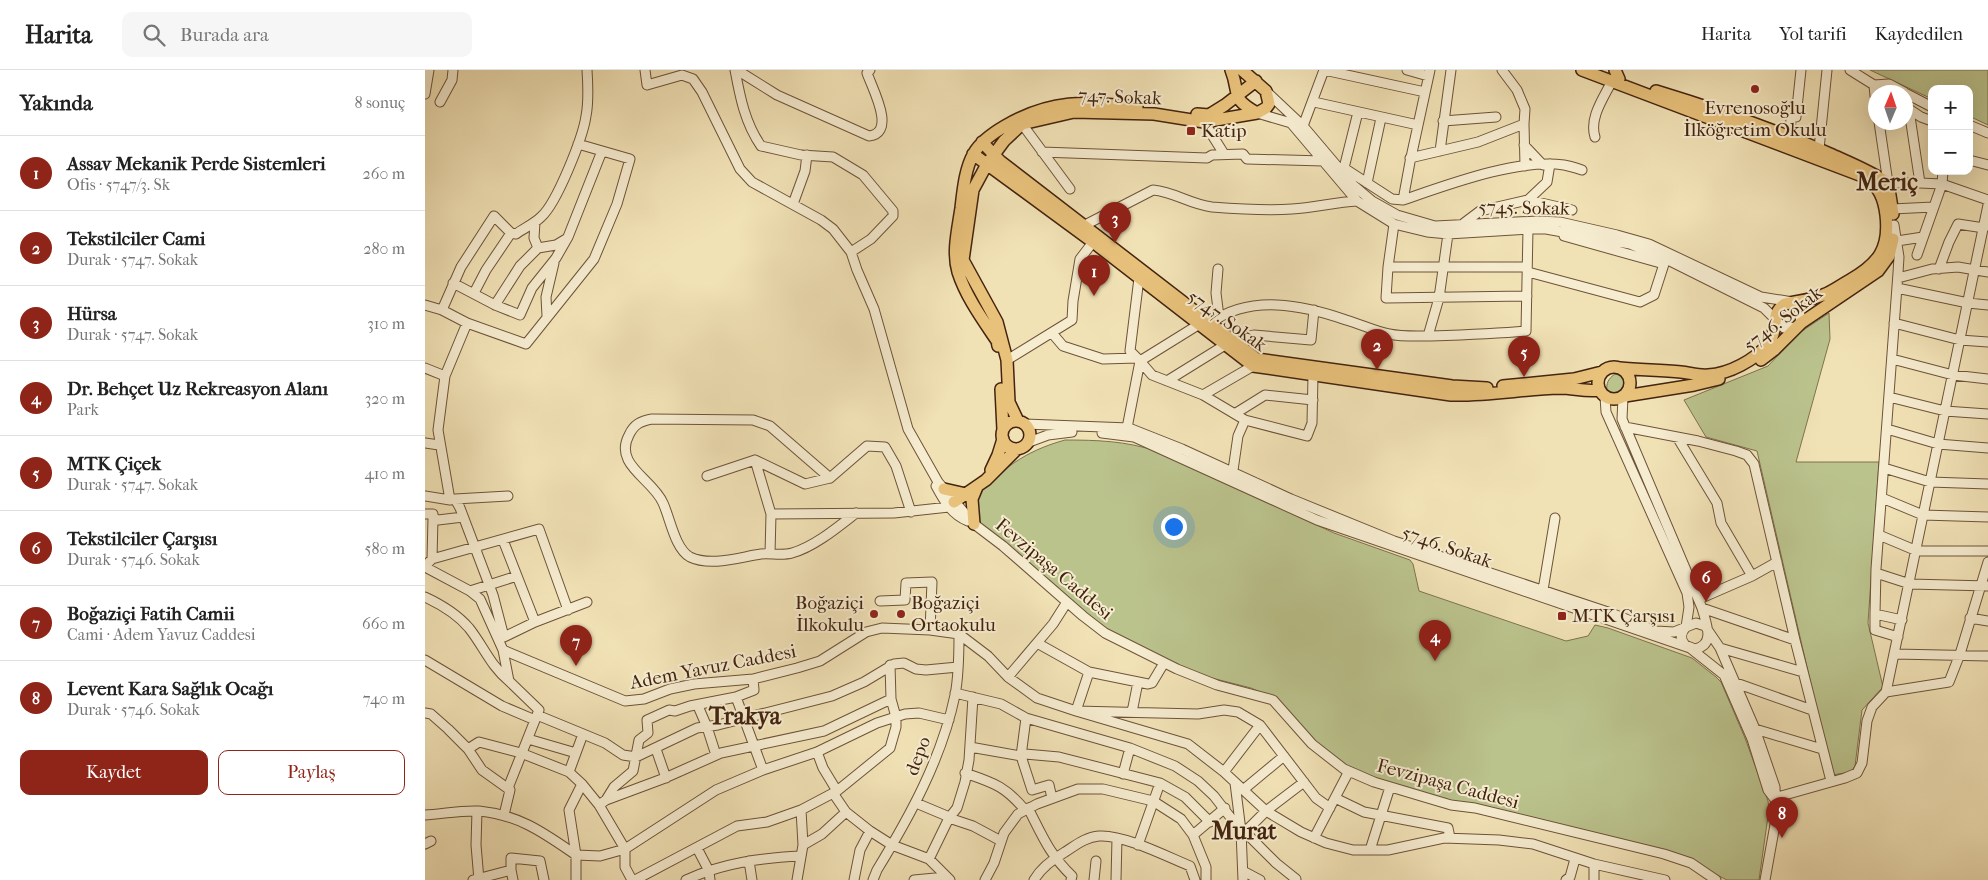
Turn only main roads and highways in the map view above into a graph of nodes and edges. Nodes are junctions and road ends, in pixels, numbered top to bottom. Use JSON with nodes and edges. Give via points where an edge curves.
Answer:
{"nodes":[{"id":1,"x":1231,"y":70,"type":"edge"},
{"id":2,"x":1242,"y":70,"type":"edge"},
{"id":3,"x":1582,"y":70,"type":"edge"},
{"id":4,"x":1596,"y":70,"type":"edge"},
{"id":5,"x":1615,"y":77,"type":"edge"},
{"id":6,"x":1256,"y":81,"type":"junction"},
{"id":7,"x":1236,"y":97,"type":"junction"},
{"id":8,"x":1257,"y":113,"type":"junction"},
{"id":9,"x":982,"y":142,"type":"junction"},
{"id":10,"x":973,"y":154,"type":"junction"},
{"id":11,"x":995,"y":154,"type":"junction"},
{"id":12,"x":1816,"y":154,"type":"junction"},
{"id":13,"x":987,"y":164,"type":"junction"},
{"id":14,"x":1229,"y":342,"type":"junction"},
{"id":15,"x":1620,"y":368,"type":"junction"},
{"id":16,"x":1602,"y":372,"type":"junction"},
{"id":17,"x":1602,"y":394,"type":"junction"},
{"id":18,"x":1624,"y":396,"type":"junction"},
{"id":19,"x":1022,"y":422,"type":"junction"},
{"id":20,"x":1003,"y":434,"type":"junction"},
{"id":21,"x":1017,"y":449,"type":"junction"},
{"id":22,"x":981,"y":484,"type":"junction"},
{"id":23,"x":944,"y":489,"type":"road end"},
{"id":24,"x":966,"y":494,"type":"junction"},
{"id":25,"x":952,"y":505,"type":"road end"},
{"id":26,"x":974,"y":524,"type":"road end"}],
"edges":[{"from":1,"to":7,"type":"main road"},
{"from":2,"to":6,"type":"main road"},
{"from":3,"to":5,"type":"main road","name":"5746. Sokak"},
{"from":4,"to":5,"type":"main road","name":"5746. Sokak"},
{"from":5,"to":12,"type":"main road","name":"5746. Sokak"},
{"from":5,"to":12,"type":"main road","name":"5746. Sokak","via":[[1790,137]]},
{"from":6,"to":7,"type":"main road","name":"747. Sokak"},
{"from":6,"to":8,"type":"main road","via":[[1268,94],[1269,104]]},
{"from":7,"to":8,"type":"main road"},
{"from":7,"to":9,"type":"main road","name":"747. Sokak","via":[[1209,115],[1091,102],[1065,104],[1024,115]]},
{"from":8,"to":11,"type":"main road","name":"747. Sokak","via":[[1204,122],[1155,114],[1074,112],[1022,124]]},
{"from":9,"to":10,"type":"main road","name":"747. Sokak"},
{"from":9,"to":11,"type":"main road","name":"5747. Sokak"},
{"from":10,"to":13,"type":"main road","name":"5747. Sokak"},
{"from":10,"to":20,"type":"main road","via":[[963,191],[956,263],[966,291],[997,341],[1001,362]]},
{"from":11,"to":13,"type":"main road"},
{"from":11,"to":14,"type":"main road","name":"5747. Sokak","via":[[1000,161],[1215,320]]},
{"from":12,"to":15,"type":"main road","name":"5746. Sokak","via":[[1865,177],[1879,190],[1885,204],[1887,237],[1880,255],[1867,270],[1825,295],[1781,307],[1775,318],[1773,336],[1766,346],[1754,358],[1732,369],[1708,375]]},
{"from":12,"to":18,"type":"main road","name":"5746. Sokak","via":[[1875,174],[1889,183],[1893,238],[1889,256],[1878,271],[1799,325],[1757,363],[1731,376]]},
{"from":13,"to":14,"type":"main road","name":"5747. Sokak","via":[[1198,324]]},
{"from":13,"to":19,"type":"main road","via":[[973,190],[963,260],[997,322],[1007,360],[1009,402]]},
{"from":14,"to":16,"type":"main road","name":"5747. Sokak","via":[[1257,359],[1451,386],[1490,387],[1574,379]]},
{"from":14,"to":17,"type":"main road","name":"5747. Sokak","via":[[1253,366],[1451,395],[1481,396],[1559,388]]},
{"from":15,"to":16,"type":"main road","name":"5746. Sokak","via":[[1611,367]]},
{"from":15,"to":18,"type":"main road","name":"5746. Sokak","via":[[1630,381]]},
{"from":16,"to":17,"type":"main road","via":[[1597,380]]},
{"from":17,"to":18,"type":"main road","name":"5746. Sokak","via":[[1615,400]]},
{"from":19,"to":20,"type":"main road","via":[[1009,423]]},
{"from":19,"to":21,"type":"main road","via":[[1031,434],[1029,442]]},
{"from":20,"to":21,"type":"main road","via":[[1008,447]]},
{"from":20,"to":22,"type":"main road","via":[[998,455]]},
{"from":21,"to":22,"type":"main road"},
{"from":22,"to":24,"type":"main road"},
{"from":22,"to":26,"type":"main road","via":[[972,499]]},
{"from":23,"to":24,"type":"main road"},
{"from":24,"to":25,"type":"main road"}]}
